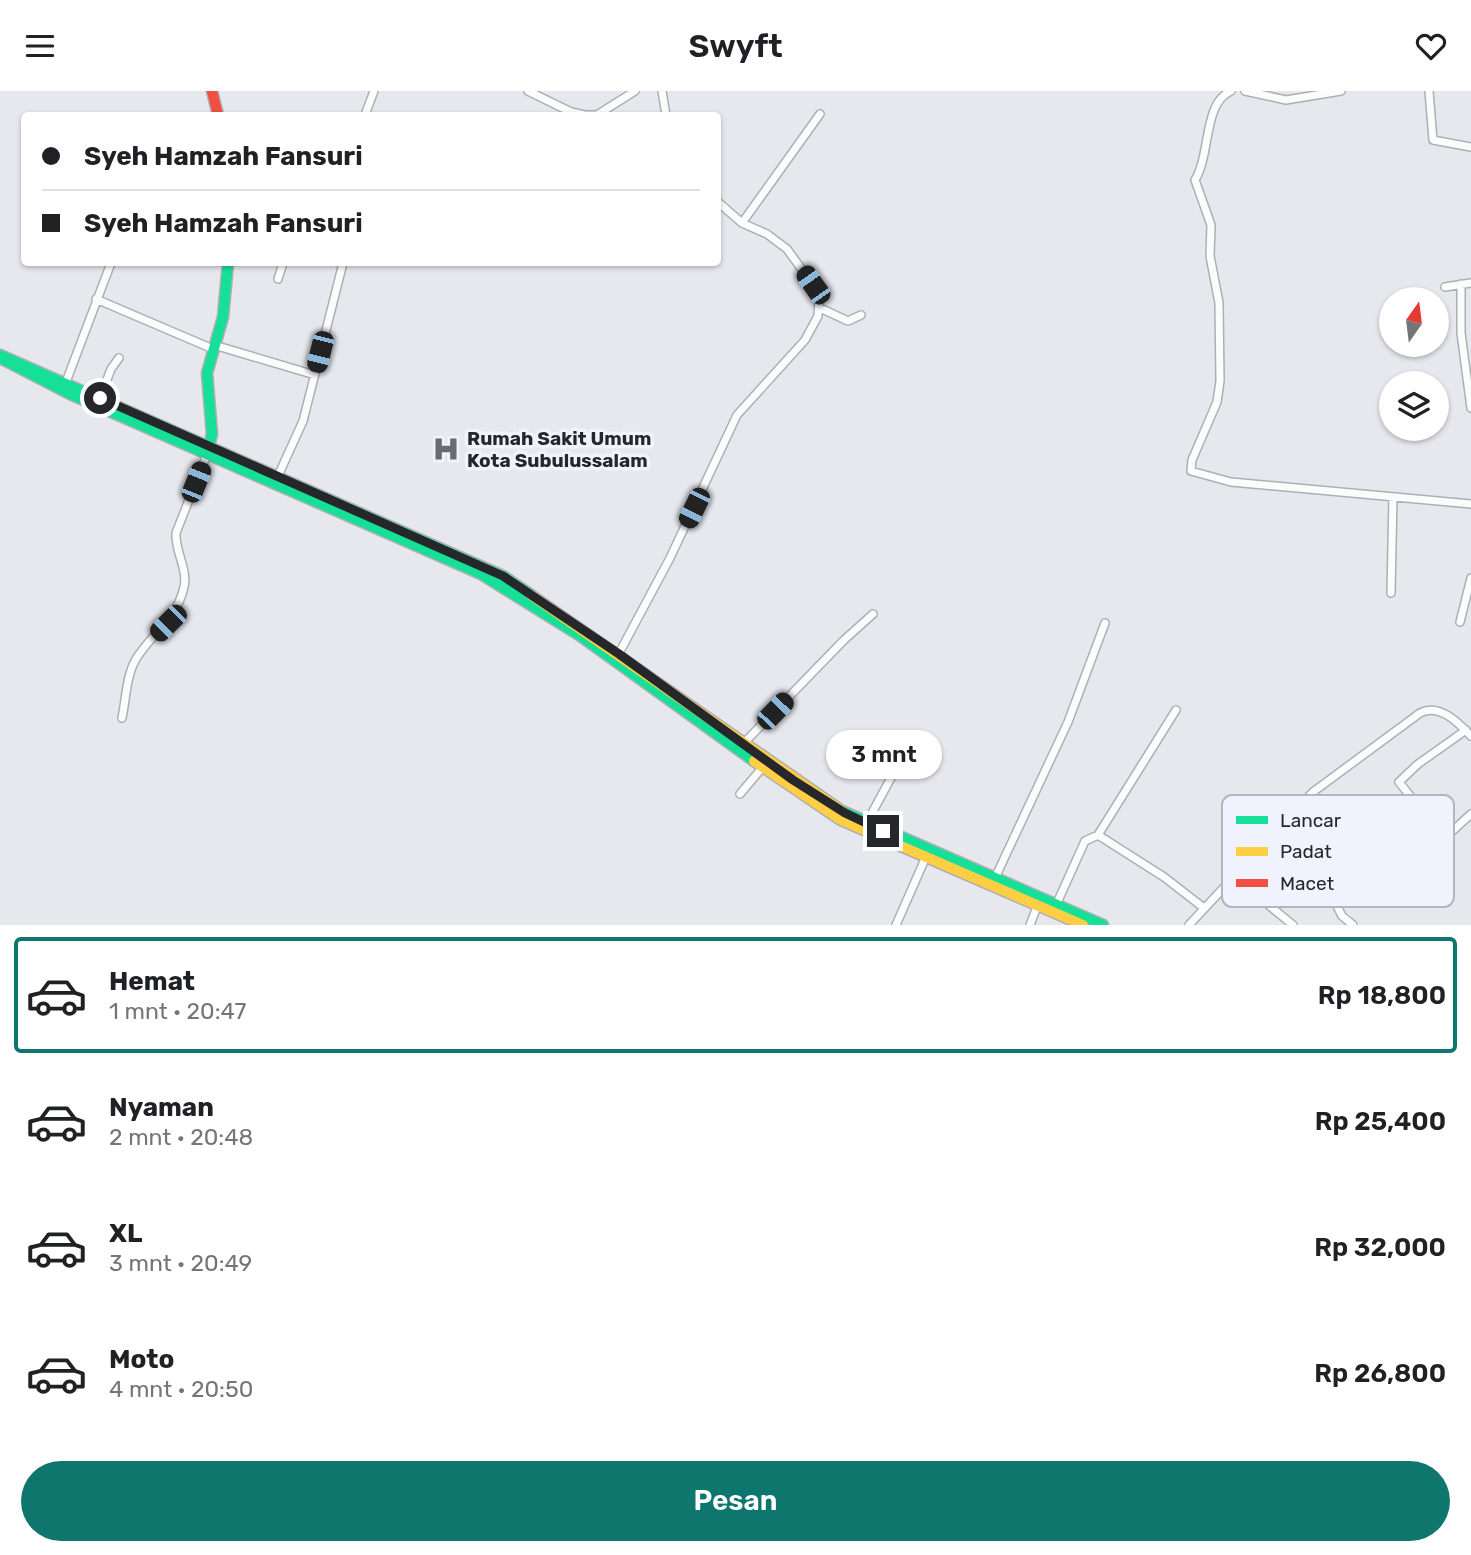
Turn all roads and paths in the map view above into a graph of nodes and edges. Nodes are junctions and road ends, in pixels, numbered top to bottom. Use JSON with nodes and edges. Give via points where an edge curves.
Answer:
{"nodes":[{"id":1,"x":212,"y":91,"type":"edge"},
{"id":2,"x":374,"y":91,"type":"edge"},
{"id":3,"x":528,"y":91,"type":"edge"},
{"id":4,"x":635,"y":91,"type":"edge"},
{"id":5,"x":662,"y":91,"type":"edge"},
{"id":6,"x":1231,"y":91,"type":"edge"},
{"id":7,"x":1245,"y":91,"type":"edge"},
{"id":8,"x":1341,"y":91,"type":"edge"},
{"id":9,"x":1429,"y":91,"type":"edge"},
{"id":10,"x":1316,"y":93,"type":"edge"},
{"id":11,"x":217,"y":112,"type":"edge"},
{"id":12,"x":366,"y":112,"type":"edge"},
{"id":13,"x":571,"y":112,"type":"edge"},
{"id":14,"x":602,"y":112,"type":"edge"},
{"id":15,"x":666,"y":112,"type":"edge"},
{"id":16,"x":820,"y":114,"type":"dead end"},
{"id":17,"x":1471,"y":147,"type":"edge"},
{"id":18,"x":721,"y":205,"type":"edge"},
{"id":19,"x":742,"y":223,"type":"junction"},
{"id":20,"x":110,"y":266,"type":"edge"},
{"id":21,"x":228,"y":266,"type":"edge"},
{"id":22,"x":282,"y":266,"type":"edge"},
{"id":23,"x":342,"y":266,"type":"edge"},
{"id":24,"x":278,"y":279,"type":"dead end"},
{"id":25,"x":1471,"y":283,"type":"edge"},
{"id":26,"x":1461,"y":284,"type":"junction"},
{"id":27,"x":1445,"y":286,"type":"dead end"},
{"id":28,"x":96,"y":299,"type":"junction"},
{"id":29,"x":820,"y":308,"type":"junction"},
{"id":30,"x":861,"y":315,"type":"dead end"},
{"id":31,"x":213,"y":347,"type":"junction"},
{"id":32,"x":0,"y":355,"type":"edge"},
{"id":33,"x":119,"y":358,"type":"dead end"},
{"id":34,"x":315,"y":375,"type":"junction"},
{"id":35,"x":66,"y":383,"type":"junction"},
{"id":36,"x":100,"y":398,"type":"junction"},
{"id":37,"x":1471,"y":408,"type":"edge"},
{"id":38,"x":208,"y":450,"type":"junction"},
{"id":39,"x":278,"y":476,"type":"junction"},
{"id":40,"x":1393,"y":497,"type":"junction"},
{"id":41,"x":1471,"y":504,"type":"edge"},
{"id":42,"x":484,"y":571,"type":"junction"},
{"id":43,"x":1471,"y":577,"type":"edge"},
{"id":44,"x":1391,"y":593,"type":"dead end"},
{"id":45,"x":873,"y":614,"type":"dead end"},
{"id":46,"x":1460,"y":622,"type":"dead end"},
{"id":47,"x":1105,"y":623,"type":"dead end"},
{"id":48,"x":616,"y":657,"type":"junction"},
{"id":49,"x":1177,"y":710,"type":"dead end"},
{"id":50,"x":122,"y":718,"type":"dead end"},
{"id":51,"x":1468,"y":733,"type":"edge"},
{"id":52,"x":743,"y":744,"type":"junction"},
{"id":53,"x":905,"y":752,"type":"dead end"},
{"id":54,"x":762,"y":768,"type":"junction"},
{"id":55,"x":740,"y":794,"type":"dead end"},
{"id":56,"x":1312,"y":795,"type":"edge"},
{"id":57,"x":1409,"y":795,"type":"edge"},
{"id":58,"x":1471,"y":814,"type":"edge"},
{"id":59,"x":866,"y":824,"type":"junction"},
{"id":60,"x":1454,"y":830,"type":"edge"},
{"id":61,"x":880,"y":835,"type":"junction"},
{"id":62,"x":1098,"y":835,"type":"junction"},
{"id":63,"x":925,"y":859,"type":"junction"},
{"id":64,"x":995,"y":878,"type":"junction"},
{"id":65,"x":1222,"y":888,"type":"edge"},
{"id":66,"x":1039,"y":901,"type":"junction"},
{"id":67,"x":1057,"y":903,"type":"junction"},
{"id":68,"x":1271,"y":907,"type":"edge"},
{"id":69,"x":1338,"y":907,"type":"edge"},
{"id":70,"x":1204,"y":908,"type":"junction"},
{"id":71,"x":896,"y":925,"type":"edge"},
{"id":72,"x":1030,"y":925,"type":"edge"},
{"id":73,"x":1083,"y":925,"type":"edge"},
{"id":74,"x":1103,"y":925,"type":"edge"},
{"id":75,"x":1189,"y":925,"type":"edge"},
{"id":76,"x":1293,"y":925,"type":"edge"},
{"id":77,"x":1353,"y":925,"type":"edge"}],
"edges":[{"from":1,"to":11,"type":"main road"},
{"from":2,"to":12,"type":"street"},
{"from":3,"to":13,"type":"street"},
{"from":4,"to":14,"type":"street"},
{"from":5,"to":15,"type":"street"},
{"from":6,"to":40,"type":"street","via":[[1214,106],[1204,162],[1195,180],[1211,225],[1220,381],[1217,402],[1190,468],[1196,474],[1231,482]]},
{"from":7,"to":10,"type":"street","via":[[1286,100]]},
{"from":8,"to":10,"type":"street"},
{"from":9,"to":17,"type":"street","via":[[1433,140]]},
{"from":16,"to":19,"type":"street"},
{"from":18,"to":19,"type":"street"},
{"from":19,"to":29,"type":"street","via":[[787,249],[813,285]]},
{"from":20,"to":28,"type":"street"},
{"from":21,"to":31,"type":"main road","via":[[223,317]]},
{"from":22,"to":24,"type":"street"},
{"from":23,"to":34,"type":"street"},
{"from":25,"to":26,"type":"street"},
{"from":26,"to":27,"type":"street"},
{"from":26,"to":37,"type":"street","via":[[1461,333]]},
{"from":28,"to":31,"type":"street"},
{"from":28,"to":35,"type":"street"},
{"from":29,"to":30,"type":"street","via":[[848,321]]},
{"from":29,"to":48,"type":"street","via":[[805,340],[737,415],[670,558]]},
{"from":31,"to":34,"type":"street"},
{"from":31,"to":38,"type":"main road","via":[[207,373],[212,434]]},
{"from":32,"to":35,"type":"main road"},
{"from":32,"to":38,"type":"main road","via":[[15,368]]},
{"from":33,"to":36,"type":"street"},
{"from":34,"to":39,"type":"street","via":[[303,421]]},
{"from":35,"to":36,"type":"main road"},
{"from":36,"to":38,"type":"main road"},
{"from":38,"to":39,"type":"main road"},
{"from":38,"to":42,"type":"main road"},
{"from":38,"to":50,"type":"street","via":[[176,533],[185,579],[180,599],[168,623],[136,659]]},
{"from":39,"to":42,"type":"main road"},
{"from":40,"to":41,"type":"street"},
{"from":40,"to":44,"type":"street"},
{"from":42,"to":48,"type":"main road","via":[[526,591]]},
{"from":43,"to":46,"type":"street"},
{"from":45,"to":52,"type":"street"},
{"from":47,"to":64,"type":"street","via":[[1068,722]]},
{"from":48,"to":52,"type":"main road"},
{"from":48,"to":54,"type":"main road"},
{"from":49,"to":62,"type":"street"},
{"from":51,"to":56,"type":"street","via":[[1440,711],[1426,709]]},
{"from":51,"to":57,"type":"street","via":[[1418,764],[1399,782]]},
{"from":52,"to":59,"type":"main road"},
{"from":53,"to":59,"type":"street"},
{"from":54,"to":55,"type":"street"},
{"from":54,"to":61,"type":"main road","via":[[831,814]]},
{"from":58,"to":60,"type":"street"},
{"from":59,"to":61,"type":"main road"},
{"from":61,"to":63,"type":"main road"},
{"from":61,"to":64,"type":"main road"},
{"from":62,"to":67,"type":"street","via":[[1085,841]]},
{"from":62,"to":70,"type":"street"},
{"from":63,"to":66,"type":"main road"},
{"from":63,"to":71,"type":"street"},
{"from":64,"to":66,"type":"main road"},
{"from":65,"to":70,"type":"street"},
{"from":66,"to":67,"type":"main road"},
{"from":66,"to":72,"type":"street"},
{"from":66,"to":73,"type":"main road"},
{"from":67,"to":74,"type":"main road"},
{"from":68,"to":76,"type":"street"},
{"from":69,"to":77,"type":"street"},
{"from":70,"to":75,"type":"street"}]}
